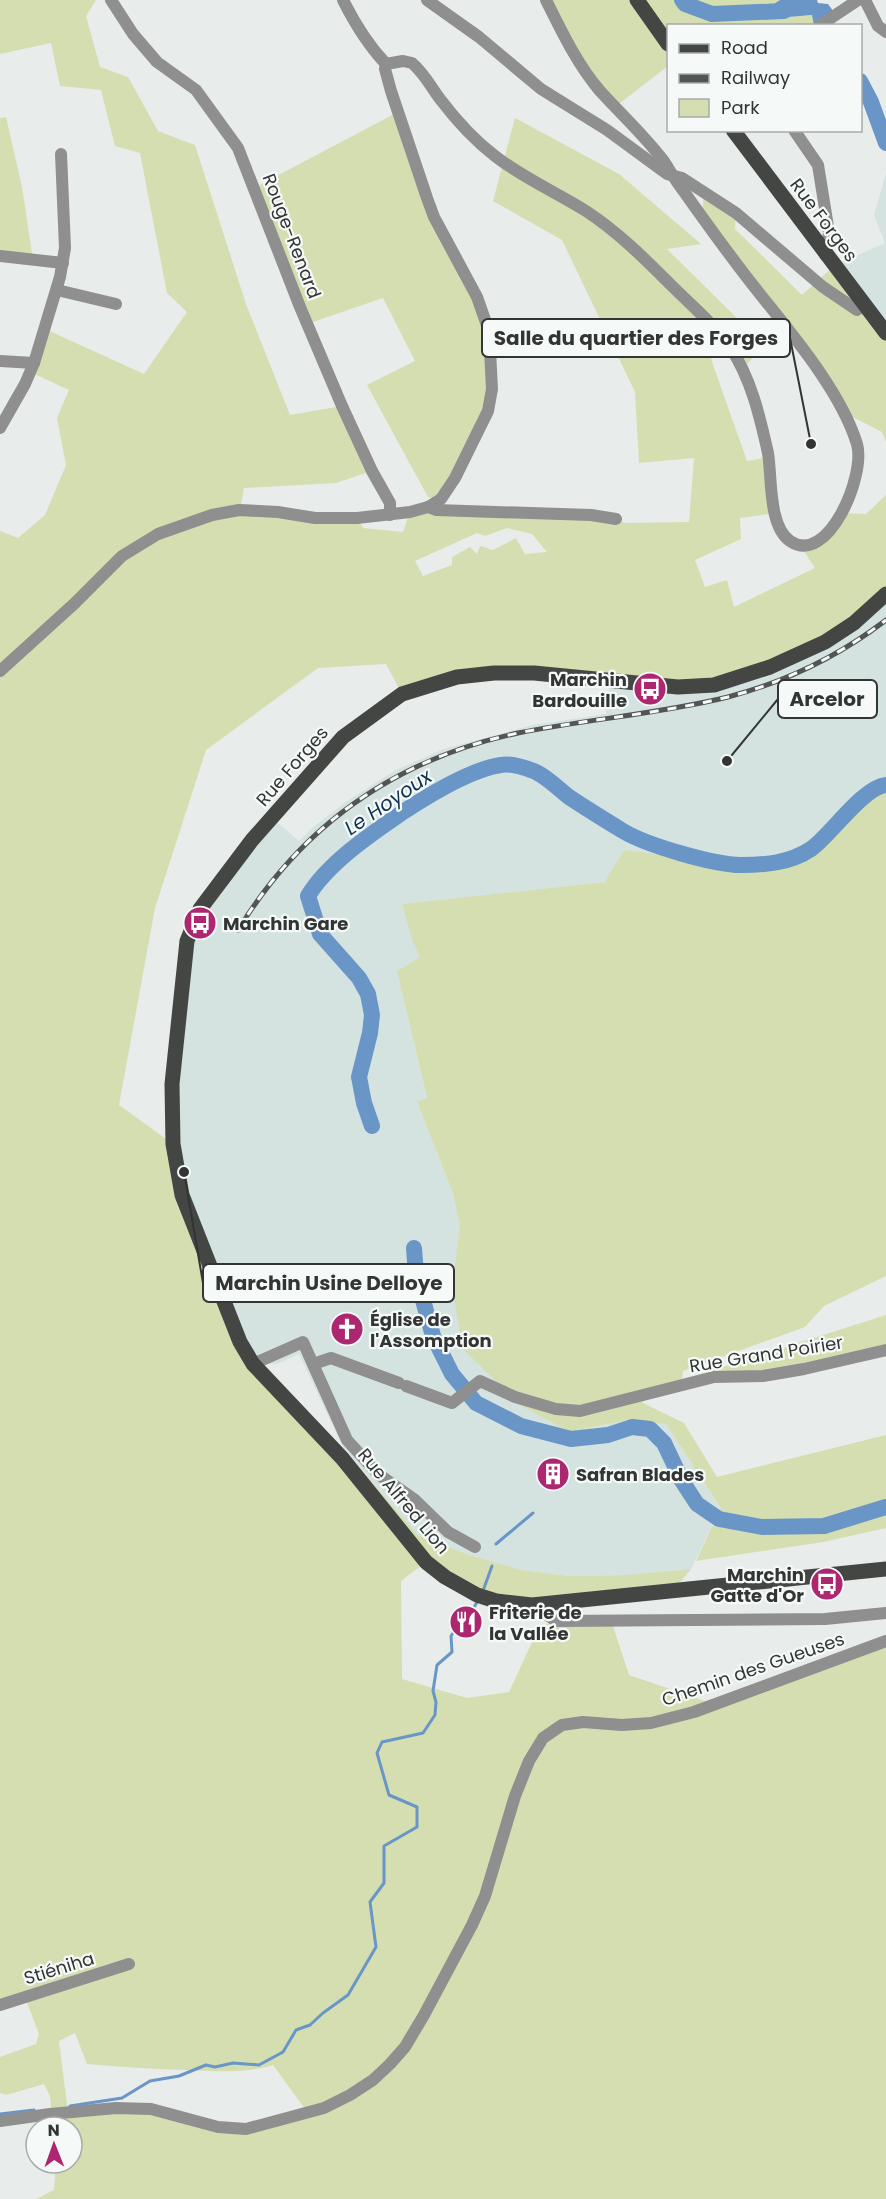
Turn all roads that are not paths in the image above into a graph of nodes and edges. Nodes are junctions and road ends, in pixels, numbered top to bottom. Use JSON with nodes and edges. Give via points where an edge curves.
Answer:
{"nodes":[{"id":1,"x":111,"y":0,"type":"edge"},
{"id":2,"x":343,"y":0,"type":"edge"},
{"id":3,"x":427,"y":0,"type":"edge"},
{"id":4,"x":546,"y":0,"type":"edge"},
{"id":5,"x":637,"y":0,"type":"edge"},
{"id":6,"x":858,"y":0,"type":"edge"},
{"id":7,"x":865,"y":0,"type":"edge"},
{"id":8,"x":822,"y":24,"type":"edge"},
{"id":9,"x":886,"y":32,"type":"edge"},
{"id":10,"x":667,"y":41,"type":"edge"},
{"id":11,"x":386,"y":64,"type":"junction"},
{"id":12,"x":734,"y":132,"type":"edge"},
{"id":13,"x":795,"y":132,"type":"edge"},
{"id":14,"x":61,"y":154,"type":"dead end"},
{"id":15,"x":672,"y":175,"type":"junction"},
{"id":16,"x":825,"y":255,"type":"junction"},
{"id":17,"x":0,"y":256,"type":"edge"},
{"id":18,"x":63,"y":263,"type":"junction"},
{"id":19,"x":57,"y":290,"type":"junction"},
{"id":20,"x":116,"y":304,"type":"dead end"},
{"id":21,"x":865,"y":305,"type":"junction"},
{"id":22,"x":886,"y":333,"type":"edge"},
{"id":23,"x":0,"y":360,"type":"edge"},
{"id":24,"x":34,"y":363,"type":"junction"},
{"id":25,"x":0,"y":428,"type":"edge"},
{"id":26,"x":428,"y":507,"type":"junction"},
{"id":27,"x":390,"y":515,"type":"junction"},
{"id":28,"x":616,"y":519,"type":"dead end"},
{"id":29,"x":886,"y":594,"type":"edge"},
{"id":30,"x":0,"y":670,"type":"edge"},
{"id":31,"x":886,"y":1350,"type":"edge"},
{"id":32,"x":253,"y":1364,"type":"junction"},
{"id":33,"x":313,"y":1364,"type":"junction"},
{"id":34,"x":476,"y":1547,"type":"dead end"},
{"id":35,"x":886,"y":1569,"type":"edge"},
{"id":36,"x":532,"y":1605,"type":"junction"},
{"id":37,"x":886,"y":1613,"type":"edge"},
{"id":38,"x":886,"y":1641,"type":"edge"},
{"id":39,"x":129,"y":1964,"type":"dead end"},
{"id":40,"x":0,"y":2005,"type":"edge"},
{"id":41,"x":0,"y":2121,"type":"edge"}],
"edges":[{"from":1,"to":27,"type":"street","name":"Rouge-Renard","via":[[157,62],[196,90],[238,148],[337,396],[390,503]]},
{"from":2,"to":11,"type":"street","via":[[357,28]]},
{"from":3,"to":15,"type":"street","via":[[541,88]]},
{"from":4,"to":15,"type":"street","via":[[570,49],[598,89],[664,161]]},
{"from":5,"to":10,"type":"main road"},
{"from":6,"to":8,"type":"street"},
{"from":7,"to":9,"type":"street","via":[[878,26]]},
{"from":11,"to":15,"type":"street","via":[[412,63],[479,143],[520,174],[612,229],[715,329],[731,348],[754,399],[778,526],[792,543],[810,544],[826,534],[850,497],[857,475],[859,450],[855,437],[835,398],[791,332]]},
{"from":11,"to":26,"type":"street","via":[[391,91],[434,217],[477,297],[489,331],[492,389],[488,411],[455,478],[441,499]]},
{"from":12,"to":16,"type":"main road","name":"Rue Forges"},
{"from":13,"to":16,"type":"street","via":[[818,165],[829,233]]},
{"from":14,"to":18,"type":"street"},
{"from":15,"to":21,"type":"street","via":[[736,213],[851,308],[857,310]]},
{"from":16,"to":21,"type":"main road","name":"Rue Forges"},
{"from":17,"to":18,"type":"street"},
{"from":18,"to":19,"type":"street"},
{"from":19,"to":20,"type":"street"},
{"from":19,"to":24,"type":"street"},
{"from":21,"to":22,"type":"main road","name":"Rue Forges"},
{"from":23,"to":24,"type":"street"},
{"from":24,"to":25,"type":"street"},
{"from":26,"to":27,"type":"street"},
{"from":26,"to":28,"type":"street"},
{"from":27,"to":30,"type":"street","via":[[315,518],[239,510],[158,534],[123,556]]},
{"from":29,"to":32,"type":"main road","name":"Rue Forges","via":[[854,623],[825,642],[770,668],[714,684],[678,687],[534,673],[494,673],[457,677],[402,694],[343,737],[252,840],[200,909],[187,941],[172,1084],[173,1144],[182,1195],[240,1342]]},
{"from":31,"to":33,"type":"street","name":"Rue Grand Poirier","via":[[804,1370],[714,1377],[580,1411],[556,1409],[515,1397],[480,1381],[452,1403],[331,1358]]},
{"from":32,"to":33,"type":"street","name":"Rue Alfred Lion","via":[[303,1342]]},
{"from":32,"to":36,"type":"main road","name":"Rue Alfred Lion","via":[[342,1458],[426,1562],[477,1595]]},
{"from":33,"to":34,"type":"street","name":"Rue Alfred Lion","via":[[347,1440],[378,1474],[415,1500],[448,1532]]},
{"from":35,"to":36,"type":"main road","name":"Rue Alfred Lion"},
{"from":36,"to":37,"type":"street","name":"Chemin des Gueuses","via":[[556,1621],[825,1618]]},
{"from":38,"to":41,"type":"street","name":"Chemin des Gueuses","via":[[694,1712],[651,1723],[562,1725],[543,1738],[515,1796],[485,1896],[429,2005],[405,2047],[373,2080],[350,2095],[324,2108],[246,2129],[218,2127],[150,2109],[116,2108]]},
{"from":39,"to":40,"type":"street","name":"Stiéniha"}]}
